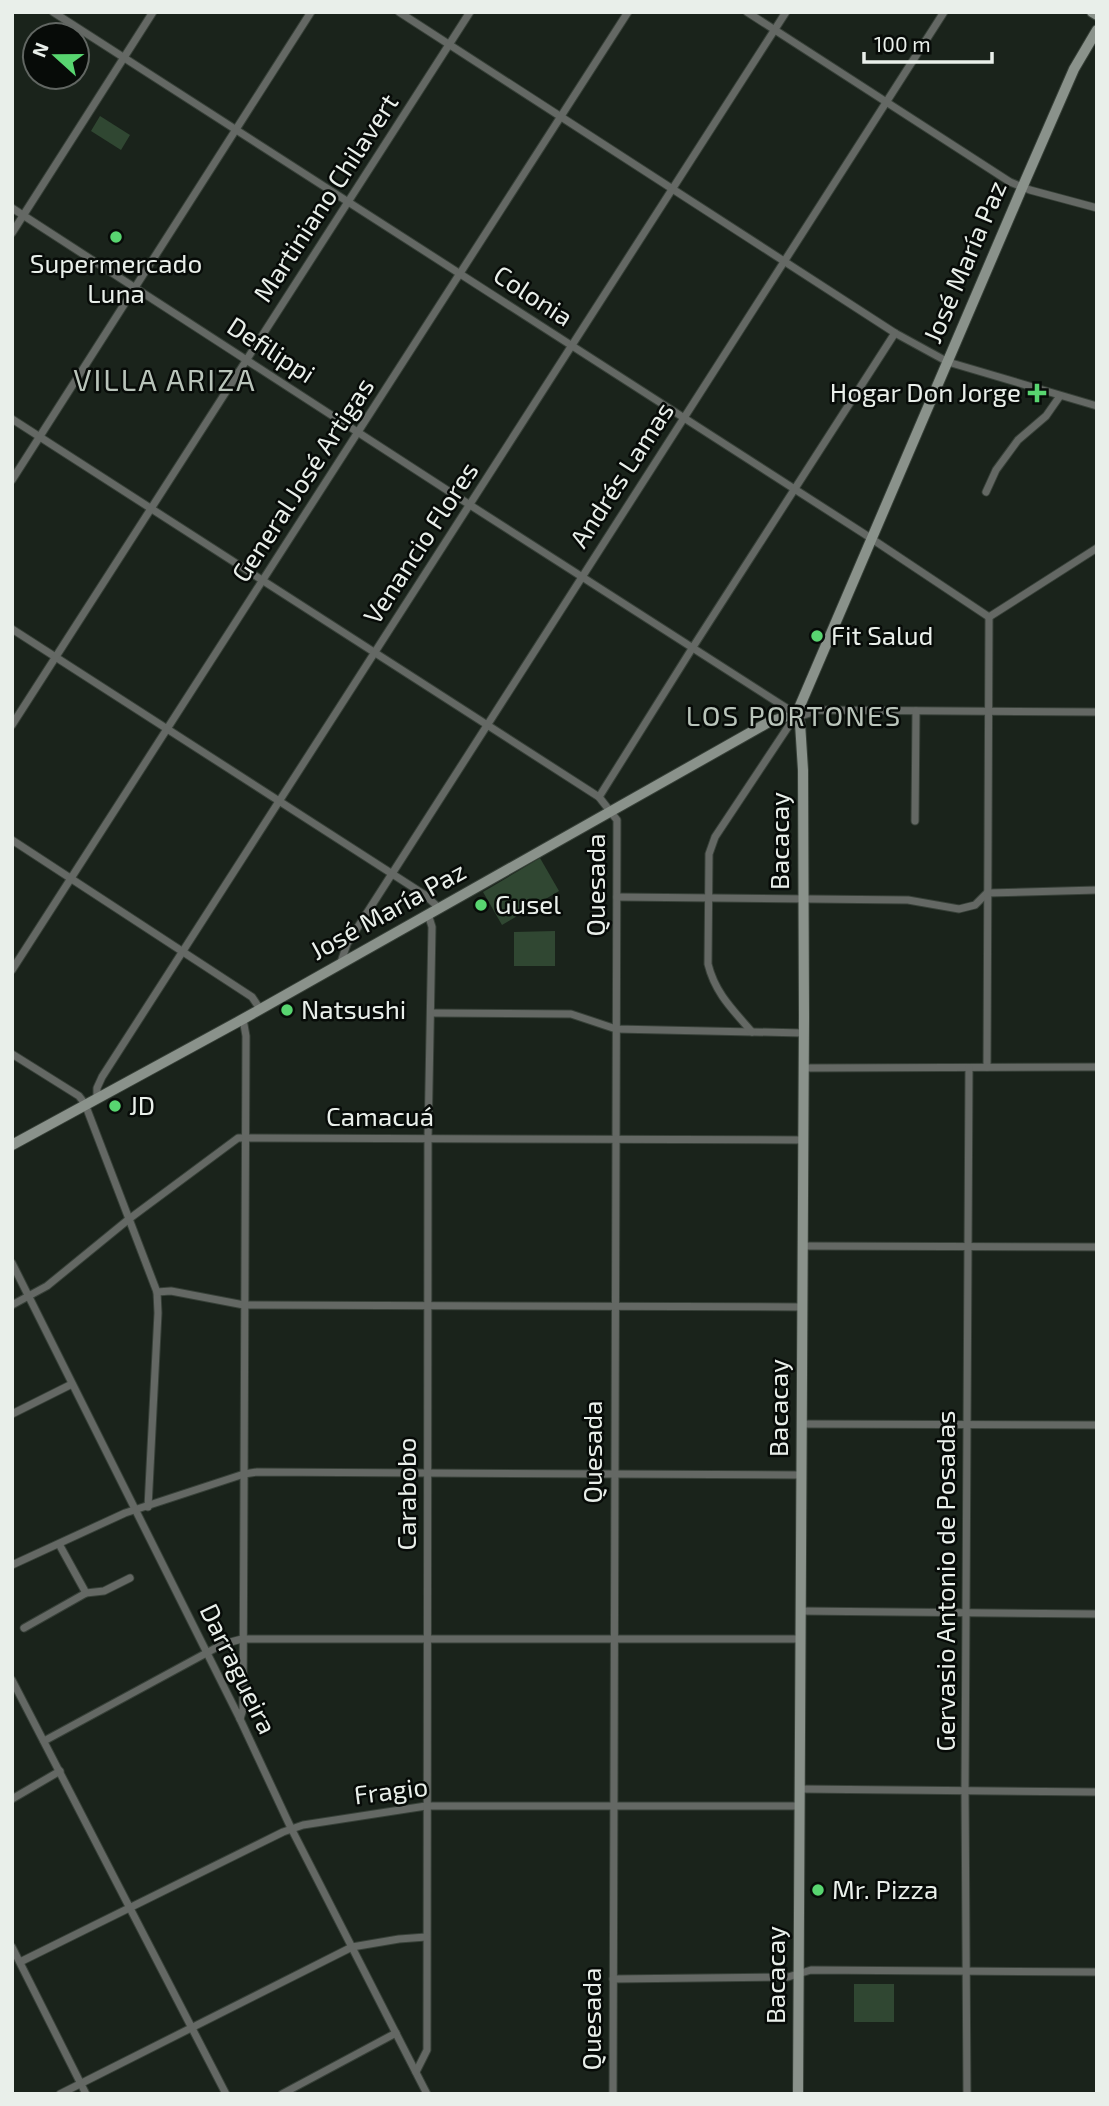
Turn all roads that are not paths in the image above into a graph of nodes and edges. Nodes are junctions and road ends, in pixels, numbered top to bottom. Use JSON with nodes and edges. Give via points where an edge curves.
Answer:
{"nodes":[{"id":1,"x":52,"y":12,"type":"edge"},
{"id":2,"x":153,"y":12,"type":"edge"},
{"id":3,"x":311,"y":12,"type":"edge"},
{"id":4,"x":399,"y":12,"type":"edge"},
{"id":5,"x":470,"y":12,"type":"edge"},
{"id":6,"x":628,"y":12,"type":"edge"},
{"id":7,"x":747,"y":12,"type":"edge"},
{"id":8,"x":786,"y":12,"type":"edge"},
{"id":9,"x":944,"y":12,"type":"edge"},
{"id":10,"x":1092,"y":12,"type":"edge"},
{"id":11,"x":1097,"y":15,"type":"edge"},
{"id":12,"x":775,"y":30,"type":"junction"},
{"id":13,"x":1097,"y":30,"type":"edge"},
{"id":14,"x":450,"y":45,"type":"junction"},
{"id":15,"x":124,"y":58,"type":"junction"},
{"id":16,"x":886,"y":103,"type":"junction"},
{"id":17,"x":562,"y":116,"type":"junction"},
{"id":18,"x":237,"y":130,"type":"junction"},
{"id":19,"x":1021,"y":188,"type":"junction"},
{"id":20,"x":672,"y":189,"type":"junction"},
{"id":21,"x":349,"y":203,"type":"junction"},
{"id":22,"x":12,"y":208,"type":"edge"},
{"id":23,"x":1097,"y":208,"type":"edge"},
{"id":24,"x":23,"y":215,"type":"junction"},
{"id":25,"x":12,"y":233,"type":"edge"},
{"id":26,"x":785,"y":262,"type":"junction"},
{"id":27,"x":460,"y":274,"type":"junction"},
{"id":28,"x":136,"y":287,"type":"junction"},
{"id":29,"x":895,"y":333,"type":"junction"},
{"id":30,"x":572,"y":347,"type":"junction"},
{"id":31,"x":247,"y":359,"type":"junction"},
{"id":32,"x":948,"y":362,"type":"junction"},
{"id":33,"x":1060,"y":396,"type":"junction"},
{"id":34,"x":1097,"y":406,"type":"edge"},
{"id":35,"x":684,"y":418,"type":"junction"},
{"id":36,"x":12,"y":419,"type":"edge"},
{"id":37,"x":358,"y":432,"type":"junction"},
{"id":38,"x":40,"y":436,"type":"junction"},
{"id":39,"x":12,"y":480,"type":"edge"},
{"id":40,"x":794,"y":490,"type":"junction"},
{"id":41,"x":986,"y":492,"type":"dead end"},
{"id":42,"x":470,"y":506,"type":"junction"},
{"id":43,"x":152,"y":509,"type":"junction"},
{"id":44,"x":872,"y":540,"type":"junction"},
{"id":45,"x":1097,"y":548,"type":"edge"},
{"id":46,"x":582,"y":576,"type":"junction"},
{"id":47,"x":263,"y":582,"type":"junction"},
{"id":48,"x":989,"y":617,"type":"junction"},
{"id":49,"x":12,"y":629,"type":"edge"},
{"id":50,"x":693,"y":647,"type":"junction"},
{"id":51,"x":376,"y":653,"type":"junction"},
{"id":52,"x":55,"y":657,"type":"junction"},
{"id":53,"x":916,"y":710,"type":"junction"},
{"id":54,"x":988,"y":710,"type":"junction"},
{"id":55,"x":1097,"y":712,"type":"edge"},
{"id":56,"x":794,"y":716,"type":"junction"},
{"id":57,"x":486,"y":724,"type":"junction"},
{"id":58,"x":12,"y":725,"type":"edge"},
{"id":59,"x":167,"y":730,"type":"junction"},
{"id":60,"x":600,"y":797,"type":"junction"},
{"id":61,"x":279,"y":802,"type":"junction"},
{"id":62,"x":612,"y":811,"type":"junction"},
{"id":63,"x":915,"y":821,"type":"dead end"},
{"id":64,"x":12,"y":840,"type":"edge"},
{"id":65,"x":391,"y":874,"type":"junction"},
{"id":66,"x":71,"y":879,"type":"junction"},
{"id":67,"x":1097,"y":891,"type":"edge"},
{"id":68,"x":987,"y":893,"type":"junction"},
{"id":69,"x":617,"y":897,"type":"junction"},
{"id":70,"x":709,"y":899,"type":"junction"},
{"id":71,"x":804,"y":899,"type":"junction"},
{"id":72,"x":439,"y":908,"type":"junction"},
{"id":73,"x":428,"y":914,"type":"junction"},
{"id":74,"x":184,"y":952,"type":"junction"},
{"id":75,"x":341,"y":962,"type":"junction"},
{"id":76,"x":12,"y":970,"type":"edge"},
{"id":77,"x":260,"y":1009,"type":"junction"},
{"id":78,"x":431,"y":1013,"type":"junction"},
{"id":79,"x":243,"y":1019,"type":"junction"},
{"id":80,"x":616,"y":1029,"type":"junction"},
{"id":81,"x":752,"y":1032,"type":"junction"},
{"id":82,"x":803,"y":1033,"type":"junction"},
{"id":83,"x":12,"y":1054,"type":"edge"},
{"id":84,"x":987,"y":1067,"type":"junction"},
{"id":85,"x":1097,"y":1067,"type":"edge"},
{"id":86,"x":804,"y":1068,"type":"junction"},
{"id":87,"x":968,"y":1068,"type":"junction"},
{"id":88,"x":97,"y":1098,"type":"junction"},
{"id":89,"x":85,"y":1104,"type":"junction"},
{"id":90,"x":244,"y":1137,"type":"junction"},
{"id":91,"x":428,"y":1138,"type":"junction"},
{"id":92,"x":615,"y":1139,"type":"junction"},
{"id":93,"x":804,"y":1140,"type":"junction"},
{"id":94,"x":12,"y":1145,"type":"edge"},
{"id":95,"x":129,"y":1219,"type":"junction"},
{"id":96,"x":802,"y":1246,"type":"junction"},
{"id":97,"x":968,"y":1246,"type":"junction"},
{"id":98,"x":1097,"y":1247,"type":"edge"},
{"id":99,"x":12,"y":1264,"type":"edge"},
{"id":100,"x":157,"y":1292,"type":"junction"},
{"id":101,"x":28,"y":1297,"type":"junction"},
{"id":102,"x":12,"y":1305,"type":"edge"},
{"id":103,"x":244,"y":1305,"type":"junction"},
{"id":104,"x":429,"y":1305,"type":"junction"},
{"id":105,"x":615,"y":1305,"type":"junction"},
{"id":106,"x":803,"y":1307,"type":"junction"},
{"id":107,"x":72,"y":1384,"type":"junction"},
{"id":108,"x":12,"y":1414,"type":"edge"},
{"id":109,"x":801,"y":1424,"type":"junction"},
{"id":110,"x":968,"y":1424,"type":"junction"},
{"id":111,"x":1097,"y":1425,"type":"edge"},
{"id":112,"x":428,"y":1471,"type":"junction"},
{"id":113,"x":244,"y":1474,"type":"junction"},
{"id":114,"x":614,"y":1474,"type":"junction"},
{"id":115,"x":801,"y":1475,"type":"junction"},
{"id":116,"x":148,"y":1507,"type":"junction"},
{"id":117,"x":134,"y":1511,"type":"junction"},
{"id":118,"x":59,"y":1544,"type":"junction"},
{"id":119,"x":12,"y":1564,"type":"edge"},
{"id":120,"x":131,"y":1578,"type":"dead end"},
{"id":121,"x":86,"y":1593,"type":"junction"},
{"id":122,"x":800,"y":1611,"type":"junction"},
{"id":123,"x":967,"y":1613,"type":"junction"},
{"id":124,"x":1097,"y":1614,"type":"edge"},
{"id":125,"x":24,"y":1629,"type":"dead end"},
{"id":126,"x":427,"y":1638,"type":"junction"},
{"id":127,"x":242,"y":1639,"type":"junction"},
{"id":128,"x":614,"y":1639,"type":"junction"},
{"id":129,"x":800,"y":1639,"type":"junction"},
{"id":130,"x":207,"y":1652,"type":"junction"},
{"id":131,"x":12,"y":1680,"type":"edge"},
{"id":132,"x":240,"y":1719,"type":"junction"},
{"id":133,"x":44,"y":1741,"type":"junction"},
{"id":134,"x":60,"y":1772,"type":"junction"},
{"id":135,"x":800,"y":1788,"type":"junction"},
{"id":136,"x":965,"y":1790,"type":"junction"},
{"id":137,"x":1097,"y":1792,"type":"edge"},
{"id":138,"x":12,"y":1799,"type":"edge"},
{"id":139,"x":426,"y":1806,"type":"junction"},
{"id":140,"x":800,"y":1806,"type":"junction"},
{"id":141,"x":613,"y":1807,"type":"junction"},
{"id":142,"x":291,"y":1828,"type":"junction"},
{"id":143,"x":130,"y":1909,"type":"junction"},
{"id":144,"x":426,"y":1937,"type":"junction"},
{"id":145,"x":12,"y":1947,"type":"edge"},
{"id":146,"x":352,"y":1947,"type":"junction"},
{"id":147,"x":20,"y":1962,"type":"junction"},
{"id":148,"x":965,"y":1972,"type":"junction"},
{"id":149,"x":1097,"y":1972,"type":"edge"},
{"id":150,"x":799,"y":1974,"type":"junction"},
{"id":151,"x":613,"y":1979,"type":"junction"},
{"id":152,"x":193,"y":2029,"type":"junction"},
{"id":153,"x":396,"y":2033,"type":"junction"},
{"id":154,"x":416,"y":2072,"type":"junction"},
{"id":155,"x":81,"y":2084,"type":"junction"},
{"id":156,"x":60,"y":2094,"type":"edge"},
{"id":157,"x":86,"y":2094,"type":"edge"},
{"id":158,"x":226,"y":2094,"type":"edge"},
{"id":159,"x":282,"y":2094,"type":"edge"},
{"id":160,"x":426,"y":2094,"type":"edge"},
{"id":161,"x":613,"y":2094,"type":"edge"},
{"id":162,"x":798,"y":2094,"type":"edge"},
{"id":163,"x":967,"y":2094,"type":"edge"}],
"edges":[{"from":1,"to":15,"type":"street","name":"Colonia"},
{"from":2,"to":15,"type":"street"},
{"from":3,"to":18,"type":"street"},
{"from":4,"to":14,"type":"street"},
{"from":5,"to":14,"type":"street","name":"Martiniano Chilavert"},
{"from":6,"to":17,"type":"street","name":"General José Artigas"},
{"from":7,"to":12,"type":"street"},
{"from":8,"to":12,"type":"street","name":"Venancio Flores"},
{"from":9,"to":16,"type":"street","name":"Andrés Lamas"},
{"from":10,"to":11,"type":"street"},
{"from":12,"to":16,"type":"street"},
{"from":12,"to":20,"type":"street","name":"Venancio Flores"},
{"from":13,"to":19,"type":"street","name":"José María Paz","via":[[1074,69]]},
{"from":14,"to":17,"type":"street"},
{"from":14,"to":21,"type":"street","name":"Martiniano Chilavert"},
{"from":15,"to":18,"type":"street","name":"Colonia"},
{"from":15,"to":24,"type":"street"},
{"from":16,"to":19,"type":"street"},
{"from":16,"to":26,"type":"street","name":"Andrés Lamas"},
{"from":17,"to":20,"type":"street"},
{"from":17,"to":27,"type":"street","name":"General José Artigas"},
{"from":18,"to":21,"type":"street","name":"Colonia"},
{"from":18,"to":28,"type":"street"},
{"from":19,"to":23,"type":"street"},
{"from":19,"to":32,"type":"street","name":"José María Paz"},
{"from":20,"to":26,"type":"street"},
{"from":20,"to":30,"type":"street","name":"Venancio Flores"},
{"from":21,"to":27,"type":"street","name":"Colonia"},
{"from":21,"to":31,"type":"street","name":"Martiniano Chilavert"},
{"from":22,"to":24,"type":"street","name":"Defilippi"},
{"from":24,"to":25,"type":"street"},
{"from":24,"to":28,"type":"street","name":"Defilippi"},
{"from":26,"to":29,"type":"street"},
{"from":26,"to":35,"type":"street","name":"Andrés Lamas"},
{"from":27,"to":30,"type":"street","name":"Colonia"},
{"from":27,"to":37,"type":"street","name":"General José Artigas"},
{"from":28,"to":31,"type":"street","name":"Defilippi"},
{"from":28,"to":38,"type":"street"},
{"from":29,"to":32,"type":"street"},
{"from":29,"to":40,"type":"street"},
{"from":30,"to":35,"type":"street","name":"Colonia"},
{"from":30,"to":42,"type":"street","name":"Venancio Flores"},
{"from":31,"to":37,"type":"street","name":"Defilippi"},
{"from":31,"to":43,"type":"street","name":"Martiniano Chilavert"},
{"from":32,"to":33,"type":"street"},
{"from":32,"to":44,"type":"street","name":"José María Paz"},
{"from":33,"to":34,"type":"street"},
{"from":33,"to":41,"type":"street","via":[[1046,416],[1018,440]]},
{"from":35,"to":40,"type":"street","name":"Colonia"},
{"from":35,"to":46,"type":"street","name":"Andrés Lamas"},
{"from":36,"to":38,"type":"street"},
{"from":37,"to":42,"type":"street","name":"Defilippi"},
{"from":37,"to":47,"type":"street","name":"General José Artigas"},
{"from":38,"to":39,"type":"street"},
{"from":38,"to":43,"type":"street"},
{"from":40,"to":44,"type":"street","name":"Colonia"},
{"from":40,"to":50,"type":"street"},
{"from":42,"to":46,"type":"street","name":"Defilippi"},
{"from":42,"to":51,"type":"street","name":"Venancio Flores"},
{"from":43,"to":47,"type":"street"},
{"from":43,"to":52,"type":"street","name":"Martiniano Chilavert"},
{"from":44,"to":48,"type":"street","name":"Colonia"},
{"from":44,"to":56,"type":"street","name":"José María Paz"},
{"from":45,"to":48,"type":"street"},
{"from":46,"to":50,"type":"street","name":"Defilippi"},
{"from":46,"to":57,"type":"street","name":"Andrés Lamas"},
{"from":47,"to":51,"type":"street"},
{"from":47,"to":59,"type":"street","name":"General José Artigas"},
{"from":48,"to":54,"type":"street"},
{"from":49,"to":52,"type":"street"},
{"from":50,"to":56,"type":"street","name":"Defilippi"},
{"from":50,"to":60,"type":"street"},
{"from":51,"to":57,"type":"street"},
{"from":51,"to":61,"type":"street","name":"Venancio Flores"},
{"from":52,"to":58,"type":"street","name":"Martiniano Chilavert"},
{"from":52,"to":59,"type":"street"},
{"from":53,"to":54,"type":"street"},
{"from":53,"to":56,"type":"street","via":[[814,711]]},
{"from":53,"to":63,"type":"street"},
{"from":54,"to":55,"type":"street"},
{"from":54,"to":68,"type":"street"},
{"from":56,"to":62,"type":"street","name":"José María Paz","via":[[769,722]]},
{"from":56,"to":70,"type":"street","via":[[710,846]]},
{"from":56,"to":71,"type":"street","name":"Bacacay"},
{"from":57,"to":60,"type":"street"},
{"from":57,"to":65,"type":"street","name":"Andrés Lamas"},
{"from":59,"to":61,"type":"street"},
{"from":59,"to":66,"type":"street","name":"General José Artigas"},
{"from":60,"to":62,"type":"street"},
{"from":61,"to":65,"type":"street"},
{"from":61,"to":74,"type":"street","name":"Venancio Flores"},
{"from":62,"to":69,"type":"street","name":"Quesada","via":[[619,825]]},
{"from":62,"to":72,"type":"street","name":"José María Paz"},
{"from":64,"to":66,"type":"street"},
{"from":65,"to":72,"type":"street"},
{"from":65,"to":75,"type":"street","name":"Andrés Lamas","via":[[347,944]]},
{"from":66,"to":74,"type":"street"},
{"from":66,"to":76,"type":"street","name":"General José Artigas"},
{"from":67,"to":68,"type":"street"},
{"from":68,"to":71,"type":"street","via":[[975,905],[958,909],[908,900]]},
{"from":68,"to":84,"type":"street"},
{"from":69,"to":70,"type":"street"},
{"from":69,"to":80,"type":"street","name":"Quesada"},
{"from":70,"to":71,"type":"street"},
{"from":70,"to":81,"type":"street","via":[[711,977],[722,998]]},
{"from":71,"to":82,"type":"street","name":"Bacacay"},
{"from":72,"to":73,"type":"street","name":"José María Paz"},
{"from":73,"to":75,"type":"street","name":"José María Paz"},
{"from":73,"to":78,"type":"street","name":"Carabobo","via":[[432,927]]},
{"from":74,"to":77,"type":"street","via":[[252,997]]},
{"from":74,"to":88,"type":"street","name":"Venancio Flores","via":[[102,1077]]},
{"from":75,"to":77,"type":"street","name":"José María Paz"},
{"from":77,"to":79,"type":"street","name":"José María Paz"},
{"from":78,"to":80,"type":"street","via":[[571,1014]]},
{"from":78,"to":91,"type":"street","name":"Carabobo"},
{"from":79,"to":88,"type":"street","name":"José María Paz"},
{"from":79,"to":90,"type":"street"},
{"from":80,"to":81,"type":"street"},
{"from":80,"to":92,"type":"street","name":"Quesada"},
{"from":81,"to":82,"type":"street"},
{"from":82,"to":86,"type":"street","name":"Bacacay"},
{"from":83,"to":89,"type":"street"},
{"from":84,"to":85,"type":"street"},
{"from":84,"to":87,"type":"street"},
{"from":86,"to":87,"type":"street"},
{"from":86,"to":93,"type":"street","name":"Bacacay"},
{"from":87,"to":97,"type":"street","name":"Gervasio Antonio de Posadas"},
{"from":88,"to":89,"type":"street","name":"José María Paz"},
{"from":89,"to":94,"type":"street","name":"José María Paz"},
{"from":89,"to":95,"type":"street"},
{"from":90,"to":91,"type":"street","name":"Camacuá"},
{"from":90,"to":95,"type":"street"},
{"from":90,"to":103,"type":"street"},
{"from":91,"to":92,"type":"street","name":"Camacuá"},
{"from":91,"to":104,"type":"street","name":"Carabobo"},
{"from":92,"to":93,"type":"street","name":"Camacuá"},
{"from":92,"to":105,"type":"street","name":"Quesada"},
{"from":93,"to":96,"type":"street","name":"Bacacay"},
{"from":95,"to":100,"type":"street"},
{"from":95,"to":101,"type":"street"},
{"from":96,"to":97,"type":"street"},
{"from":96,"to":106,"type":"street","name":"Bacacay"},
{"from":97,"to":98,"type":"street"},
{"from":97,"to":110,"type":"street","name":"Gervasio Antonio de Posadas"},
{"from":99,"to":101,"type":"street","name":"Darragueira"},
{"from":100,"to":103,"type":"street"},
{"from":100,"to":116,"type":"street"},
{"from":101,"to":102,"type":"street"},
{"from":101,"to":107,"type":"street","name":"Darragueira"},
{"from":103,"to":104,"type":"street"},
{"from":103,"to":113,"type":"street"},
{"from":104,"to":105,"type":"street"},
{"from":104,"to":112,"type":"street","name":"Carabobo"},
{"from":105,"to":106,"type":"street"},
{"from":105,"to":114,"type":"street","name":"Quesada"},
{"from":106,"to":109,"type":"street","name":"Bacacay"},
{"from":107,"to":108,"type":"street"},
{"from":107,"to":117,"type":"street","name":"Darragueira"},
{"from":109,"to":110,"type":"street"},
{"from":109,"to":115,"type":"street","name":"Bacacay"},
{"from":110,"to":111,"type":"street"},
{"from":110,"to":123,"type":"street","name":"Gervasio Antonio de Posadas"},
{"from":112,"to":113,"type":"street"},
{"from":112,"to":114,"type":"street"},
{"from":112,"to":126,"type":"street","name":"Carabobo"},
{"from":113,"to":116,"type":"street"},
{"from":113,"to":127,"type":"street"},
{"from":114,"to":115,"type":"street"},
{"from":114,"to":128,"type":"street","name":"Quesada"},
{"from":115,"to":122,"type":"street","name":"Bacacay"},
{"from":116,"to":117,"type":"street"},
{"from":117,"to":118,"type":"street"},
{"from":117,"to":130,"type":"street","name":"Darragueira"},
{"from":118,"to":119,"type":"street"},
{"from":118,"to":121,"type":"street"},
{"from":120,"to":121,"type":"street","via":[[104,1591]]},
{"from":121,"to":125,"type":"street"},
{"from":122,"to":123,"type":"street"},
{"from":122,"to":129,"type":"street","name":"Bacacay"},
{"from":123,"to":124,"type":"street"},
{"from":123,"to":136,"type":"street","name":"Gervasio Antonio de Posadas"},
{"from":126,"to":127,"type":"street"},
{"from":126,"to":128,"type":"street"},
{"from":126,"to":139,"type":"street","name":"Carabobo"},
{"from":127,"to":130,"type":"street"},
{"from":127,"to":132,"type":"street"},
{"from":128,"to":129,"type":"street"},
{"from":128,"to":141,"type":"street","name":"Quesada"},
{"from":129,"to":135,"type":"street","name":"Bacacay"},
{"from":130,"to":132,"type":"street","name":"Darragueira"},
{"from":130,"to":133,"type":"street"},
{"from":131,"to":133,"type":"street"},
{"from":132,"to":142,"type":"street","name":"Darragueira"},
{"from":133,"to":134,"type":"street"},
{"from":134,"to":138,"type":"street"},
{"from":134,"to":143,"type":"street"},
{"from":135,"to":136,"type":"street"},
{"from":135,"to":140,"type":"street","name":"Bacacay"},
{"from":136,"to":137,"type":"street"},
{"from":136,"to":148,"type":"street","name":"Gervasio Antonio de Posadas"},
{"from":139,"to":141,"type":"street","name":"Fragio"},
{"from":139,"to":142,"type":"street","name":"Fragio"},
{"from":139,"to":144,"type":"street","name":"Carabobo"},
{"from":140,"to":141,"type":"street","name":"Fragio"},
{"from":140,"to":150,"type":"street","name":"Bacacay"},
{"from":141,"to":151,"type":"street","name":"Quesada"},
{"from":142,"to":143,"type":"street","name":"Fragio"},
{"from":142,"to":146,"type":"street","name":"Darragueira"},
{"from":143,"to":147,"type":"street","name":"Fragio"},
{"from":143,"to":152,"type":"street"},
{"from":144,"to":146,"type":"street"},
{"from":144,"to":154,"type":"street","name":"Carabobo","via":[[427,2050]]},
{"from":145,"to":147,"type":"street"},
{"from":146,"to":152,"type":"street"},
{"from":146,"to":153,"type":"street","name":"Darragueira"},
{"from":147,"to":155,"type":"street"},
{"from":148,"to":149,"type":"street"},
{"from":148,"to":150,"type":"street","via":[[811,1970]]},
{"from":148,"to":163,"type":"street","name":"Gervasio Antonio de Posadas"},
{"from":150,"to":151,"type":"street"},
{"from":150,"to":162,"type":"street","name":"Bacacay"},
{"from":151,"to":161,"type":"street","name":"Quesada"},
{"from":152,"to":155,"type":"street"},
{"from":152,"to":158,"type":"street"},
{"from":153,"to":154,"type":"street","name":"Darragueira"},
{"from":153,"to":159,"type":"street"},
{"from":154,"to":160,"type":"street","name":"Darragueira"},
{"from":155,"to":156,"type":"street"},
{"from":155,"to":157,"type":"street"}]}
